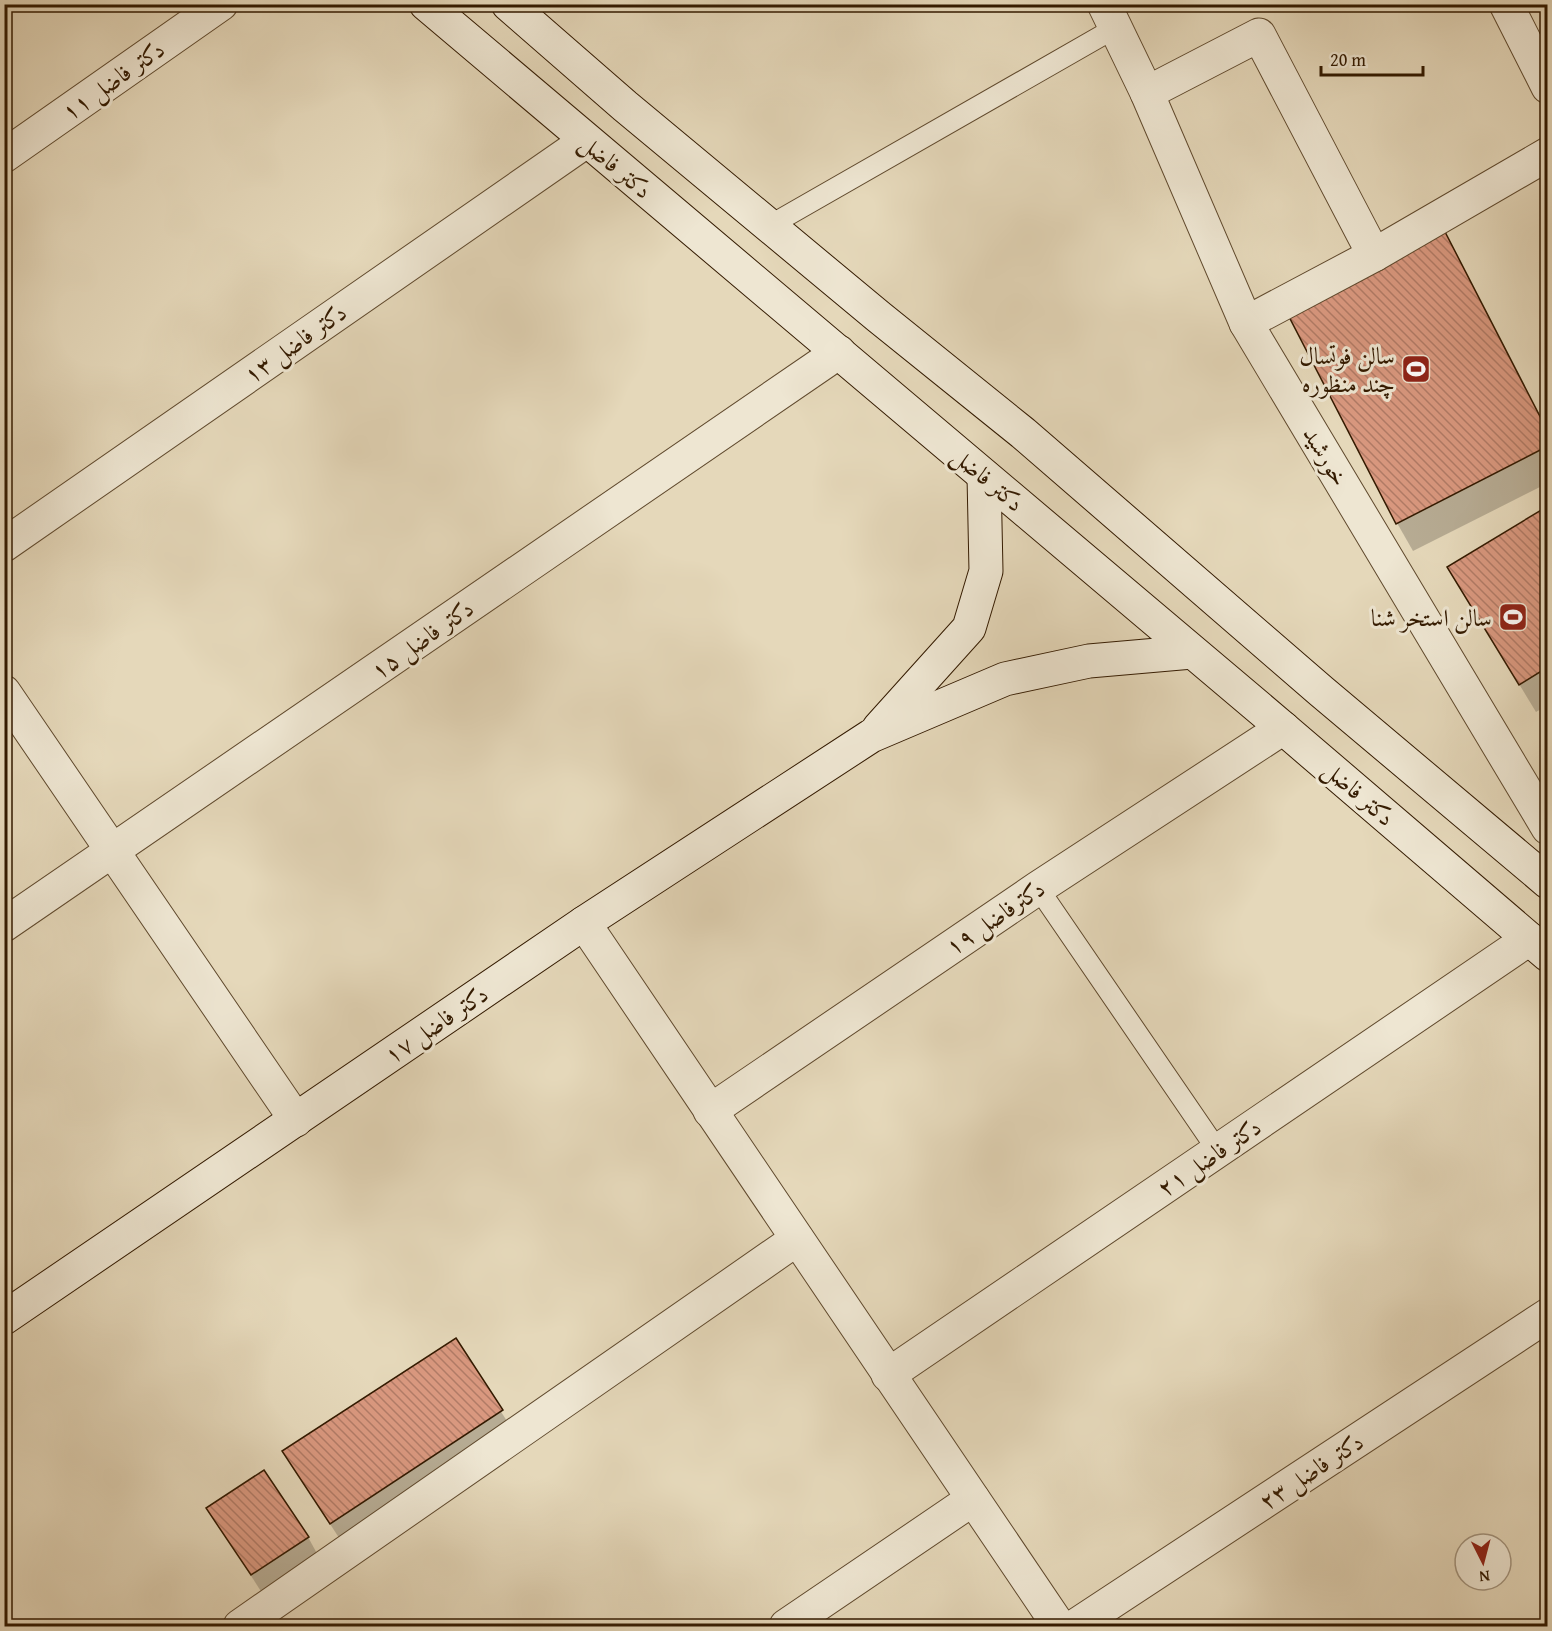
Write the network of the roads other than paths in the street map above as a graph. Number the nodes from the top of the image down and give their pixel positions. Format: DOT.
graph roads {
  1 [pos="221,4"];
  2 [pos="426,4"];
  3 [pos="508,4"];
  4 [pos="1506,4"];
  5 [pos="1110,16"];
  6 [pos="1548,87"];
  7 [pos="1148,93"];
  8 [pos="586,141"];
  9 [pos="1548,154"];
  10 [pos="4,156"];
  11 [pos="769,226"];
  12 [pos="1374,255"];
  13 [pos="1246,323"];
  14 [pos="839,352"];
  15 [pos="984,476"];
  16 [pos="4,545"];
  17 [pos="1192,652"];
  18 [pos="4,692"];
  19 [pos="1283,728"];
  20 [pos="871,736"];
  21 [pos="1548,828"];
  22 [pos="113,852"];
  23 [pos="1548,882"];
  24 [pos="1038,888"];
  25 [pos="584,924"];
  26 [pos="4,926"];
  27 [pos="1538,947"];
  28 [pos="710,1111"];
  29 [pos="296,1120"];
  30 [pos="1218,1151"];
  31 [pos="797,1239"];
  32 [pos="1548,1315"];
  33 [pos="4,1318"];
  34 [pos="888,1375"];
  35 [pos="973,1499"];
  36 [pos="240,1626"];
  37 [pos="786,1626"];
  38 [pos="1059,1626"];
  39 [pos="1075,1626"];
  1 -- 10 [label="street, دکتر فاضل ۱۱"];
  2 -- 8 [label="street, دکتر فاضل"];
  3 -- 11 [label="street"];
  4 -- 6 [label="street"];
  5 -- 7 [label="street, خورشید"];
  5 -- 11 [label="lane"];
  7 -- 12 [label="street"];
  7 -- 13 [label="street, خورشید"];
  8 -- 14 [label="street, دکتر فاضل"];
  8 -- 16 [label="street, دکتر فاضل ۱۳"];
  9 -- 12 [label="street"];
  11 -- 23 [label="street"];
  12 -- 13 [label="street"];
  13 -- 21 [label="street, خورشید"];
  14 -- 15 [label="street, دکتر فاضل"];
  14 -- 22 [label="street, دکتر فاضل ۱۵"];
  15 -- 17 [label="street, دکتر فاضل"];
  15 -- 20 [label="street"];
  17 -- 19 [label="street, دکتر فاضل"];
  17 -- 20 [label="street"];
  18 -- 22 [label="street"];
  19 -- 24 [label="street, دکترفاضل ۱۹"];
  19 -- 27 [label="street, دکتر فاضل"];
  20 -- 25 [label="street, دکتر فاضل ۱۷"];
  22 -- 26 [label="street, دکتر فاضل ۱۵"];
  22 -- 29 [label="street"];
  24 -- 28 [label="street, دکترفاضل ۱۹"];
  24 -- 30 [label="lane"];
  25 -- 28 [label="street"];
  25 -- 29 [label="street, دکتر فاضل ۱۷"];
  27 -- 30 [label="street, دکتر فاضل ۲۱"];
  28 -- 31 [label="street"];
  29 -- 33 [label="street, دکتر فاضل ۱۷"];
  30 -- 34 [label="street, دکتر فاضل ۲۱"];
  31 -- 34 [label="street"];
  31 -- 36 [label="street"];
  32 -- 39 [label="street, دکتر فاضل ۲۳"];
  34 -- 35 [label="street"];
  35 -- 37 [label="street"];
  35 -- 38 [label="street"];
}
